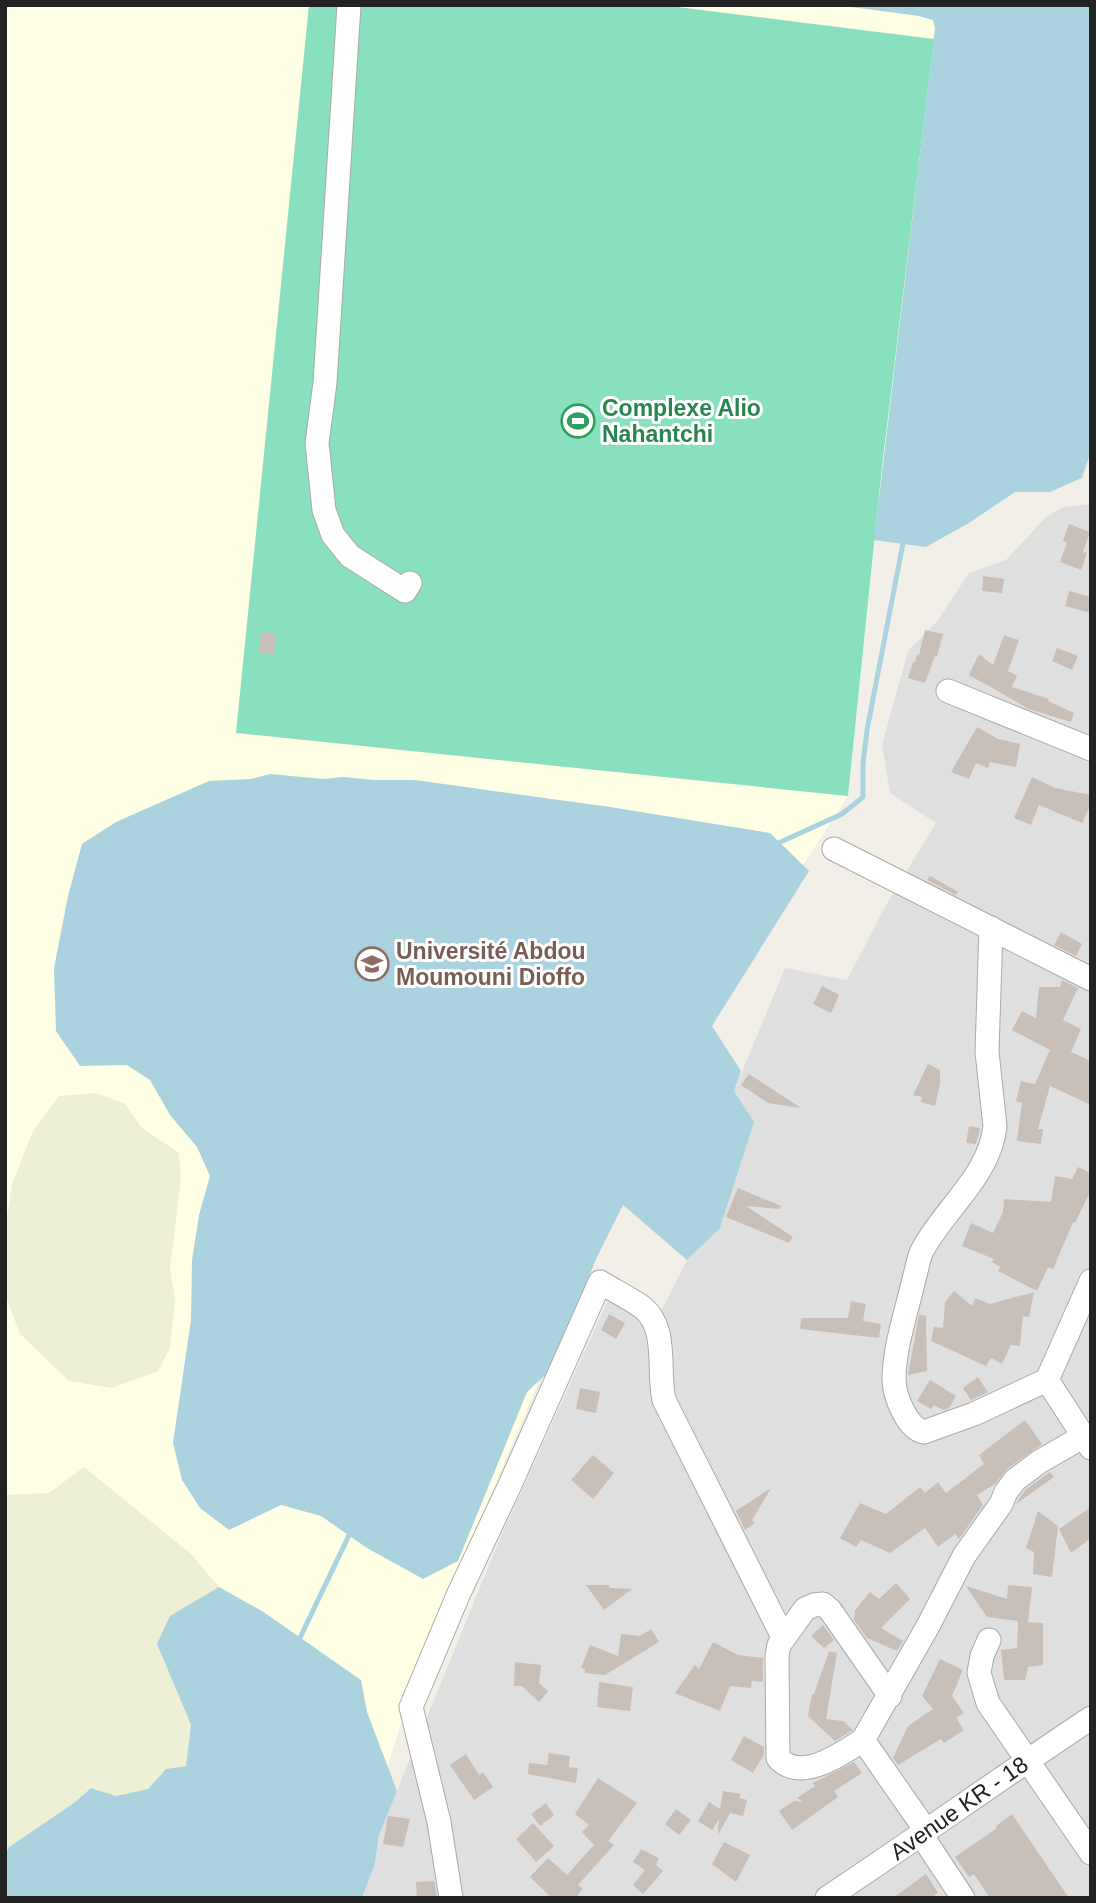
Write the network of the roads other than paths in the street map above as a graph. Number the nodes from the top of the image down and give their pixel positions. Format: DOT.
graph roads {
  1 [pos="349,5"];
  2 [pos="410,583"];
  3 [pos="948,691"];
  4 [pos="1091,749"];
  5 [pos="834,849"];
  6 [pos="991,928"];
  7 [pos="1091,979"];
  8 [pos="1091,1281"];
  9 [pos="1047,1380"];
  10 [pos="1087,1442"];
  11 [pos="783,1637"];
  12 [pos="989,1640"];
  13 [pos="890,1696"];
  14 [pos="1091,1718"];
  15 [pos="863,1740"];
  16 [pos="1027,1760"];
  17 [pos="925,1834"];
  18 [pos="1091,1853"];
  19 [pos="451,1898"];
  20 [pos="827,1898"];
  21 [pos="963,1898"];
  1 -- 2 [label="street"];
  3 -- 4 [label="street"];
  5 -- 6 [label="street"];
  6 -- 7 [label="street"];
  6 -- 9 [label="street"];
  8 -- 9 [label="street"];
  9 -- 10 [label="street"];
  10 -- 13 [label="street"];
  11 -- 13 [label="street"];
  11 -- 15 [label="street"];
  11 -- 19 [label="street"];
  12 -- 16 [label="street"];
  13 -- 15 [label="street"];
  14 -- 16 [label="street, Avenue KR - 18"];
  15 -- 17 [label="street"];
  16 -- 17 [label="street, Avenue KR - 18"];
  16 -- 18 [label="street"];
  17 -- 20 [label="street, Avenue KR - 18"];
  17 -- 21 [label="street"];
}
